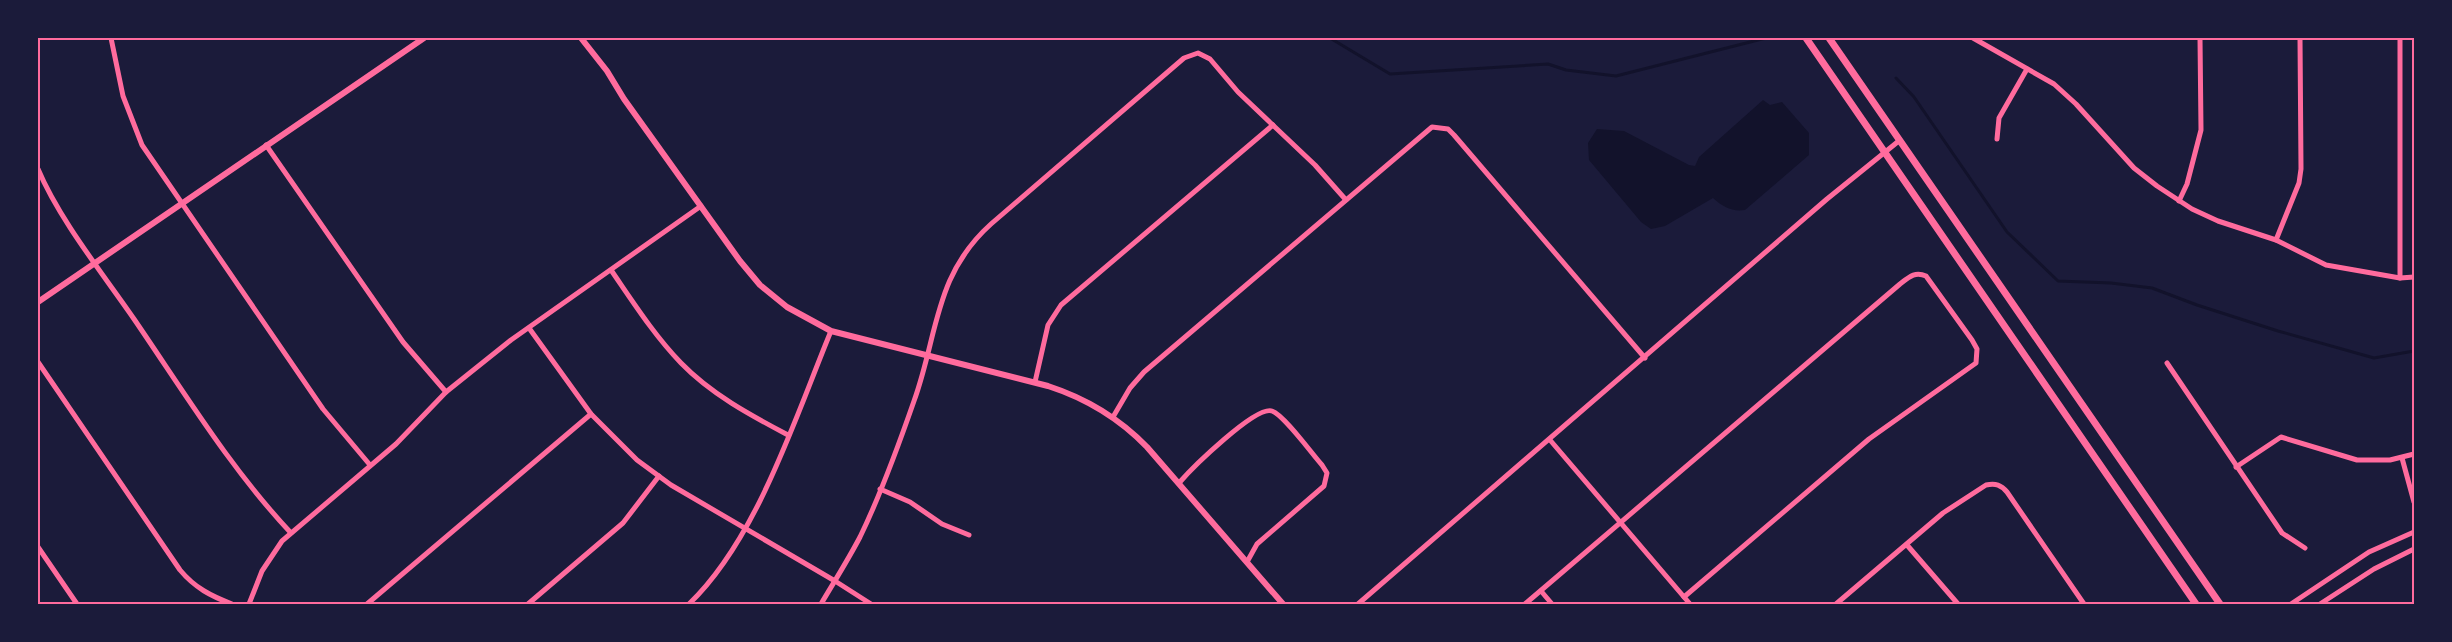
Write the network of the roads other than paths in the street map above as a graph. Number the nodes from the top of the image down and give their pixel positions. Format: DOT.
graph roads {
  1 [pos="111,38"];
  2 [pos="424,38"];
  3 [pos="581,38"];
  4 [pos="1806,38"];
  5 [pos="1829,38"];
  6 [pos="1973,38"];
  7 [pos="2200,38"];
  8 [pos="2300,38"];
  9 [pos="2400,38"];
  10 [pos="2027,69"];
  11 [pos="1273,125"];
  12 [pos="1996,139"];
  13 [pos="1900,140"];
  14 [pos="266,145"];
  15 [pos="1884,152"];
  16 [pos="38,169"];
  17 [pos="1346,200"];
  18 [pos="2179,201"];
  19 [pos="181,203"];
  20 [pos="701,206"];
  21 [pos="2276,240"];
  22 [pos="95,263"];
  23 [pos="611,270"];
  24 [pos="2415,277"];
  25 [pos="2400,278"];
  26 [pos="38,302"];
  27 [pos="529,328"];
  28 [pos="831,331"];
  29 [pos="927,356"];
  30 [pos="1645,358"];
  31 [pos="38,362"];
  32 [pos="2167,363"];
  33 [pos="1035,382"];
  34 [pos="446,392"];
  35 [pos="591,414"];
  36 [pos="1113,417"];
  37 [pos="788,435"];
  38 [pos="1550,440"];
  39 [pos="2415,454"];
  40 [pos="2402,458"];
  41 [pos="370,465"];
  42 [pos="2236,467"];
  43 [pos="658,476"];
  44 [pos="1179,483"];
  45 [pos="880,489"];
  46 [pos="2415,502"];
  47 [pos="1621,523"];
  48 [pos="744,528"];
  49 [pos="2415,532"];
  50 [pos="291,533"];
  51 [pos="969,535"];
  52 [pos="1907,545"];
  53 [pos="38,547"];
  54 [pos="2305,548"];
  55 [pos="2415,549"];
  56 [pos="1247,562"];
  57 [pos="835,581"];
  58 [pos="1541,591"];
  59 [pos="1684,597"];
  60 [pos="77,604"];
  61 [pos="232,604"];
  62 [pos="249,604"];
  63 [pos="367,604"];
  64 [pos="528,604"];
  65 [pos="688,604"];
  66 [pos="820,604"];
  67 [pos="871,604"];
  68 [pos="1283,604"];
  69 [pos="1358,604"];
  70 [pos="1525,604"];
  71 [pos="1552,604"];
  72 [pos="1690,604"];
  73 [pos="1836,604"];
  74 [pos="1958,604"];
  75 [pos="2084,604"];
  76 [pos="2196,604"];
  77 [pos="2220,604"];
  78 [pos="2291,604"];
  79 [pos="2320,604"];
  1 -- 19 [label="street"];
  2 -- 14 [label="street"];
  3 -- 20 [label="street"];
  4 -- 15 [label="main road"];
  5 -- 13 [label="main road"];
  6 -- 10 [label="street"];
  7 -- 18 [label="street"];
  8 -- 21 [label="street"];
  9 -- 25 [label="street"];
  10 -- 12 [label="street"];
  10 -- 18 [label="street"];
  11 -- 17 [label="street"];
  11 -- 29 [label="street"];
  11 -- 33 [label="street"];
  13 -- 15 [label="street"];
  13 -- 77 [label="main road"];
  14 -- 19 [label="street"];
  14 -- 34 [label="street"];
  15 -- 30 [label="street"];
  15 -- 76 [label="main road"];
  16 -- 22 [label="street"];
  17 -- 30 [label="street"];
  17 -- 36 [label="street"];
  18 -- 21 [label="street"];
  19 -- 22 [label="street"];
  19 -- 41 [label="street"];
  20 -- 23 [label="street"];
  20 -- 28 [label="street"];
  21 -- 25 [label="street"];
  22 -- 26 [label="street"];
  22 -- 50 [label="street"];
  23 -- 27 [label="street"];
  23 -- 37 [label="street"];
  24 -- 25 [label="street"];
  27 -- 34 [label="street"];
  27 -- 35 [label="street"];
  28 -- 29 [label="street"];
  28 -- 37 [label="street"];
  29 -- 33 [label="street"];
  29 -- 45 [label="street"];
  30 -- 38 [label="street"];
  31 -- 61 [label="street"];
  32 -- 42 [label="street"];
  33 -- 36 [label="street"];
  34 -- 41 [label="street"];
  35 -- 43 [label="street"];
  35 -- 63 [label="street"];
  36 -- 44 [label="street"];
  37 -- 48 [label="street"];
  38 -- 47 [label="street"];
  38 -- 69 [label="street"];
  39 -- 40 [label="street"];
  40 -- 42 [label="street"];
  40 -- 46 [label="street"];
  41 -- 50 [label="street"];
  42 -- 54 [label="street"];
  43 -- 48 [label="street"];
  43 -- 64 [label="street"];
  44 -- 56 [label="street"];
  44 -- 56 [label="street"];
  45 -- 51 [label="street"];
  45 -- 57 [label="street"];
  47 -- 58 [label="street"];
  47 -- 59 [label="street"];
  47 -- 59 [label="street"];
  48 -- 57 [label="street"];
  48 -- 65 [label="street"];
  49 -- 78 [label="street"];
  50 -- 62 [label="street"];
  52 -- 73 [label="street"];
  52 -- 74 [label="street"];
  52 -- 75 [label="street"];
  53 -- 60 [label="street"];
  55 -- 79 [label="street"];
  56 -- 68 [label="street"];
  57 -- 66 [label="street"];
  57 -- 67 [label="street"];
  58 -- 70 [label="street"];
  58 -- 71 [label="street"];
  59 -- 72 [label="street"];
}
